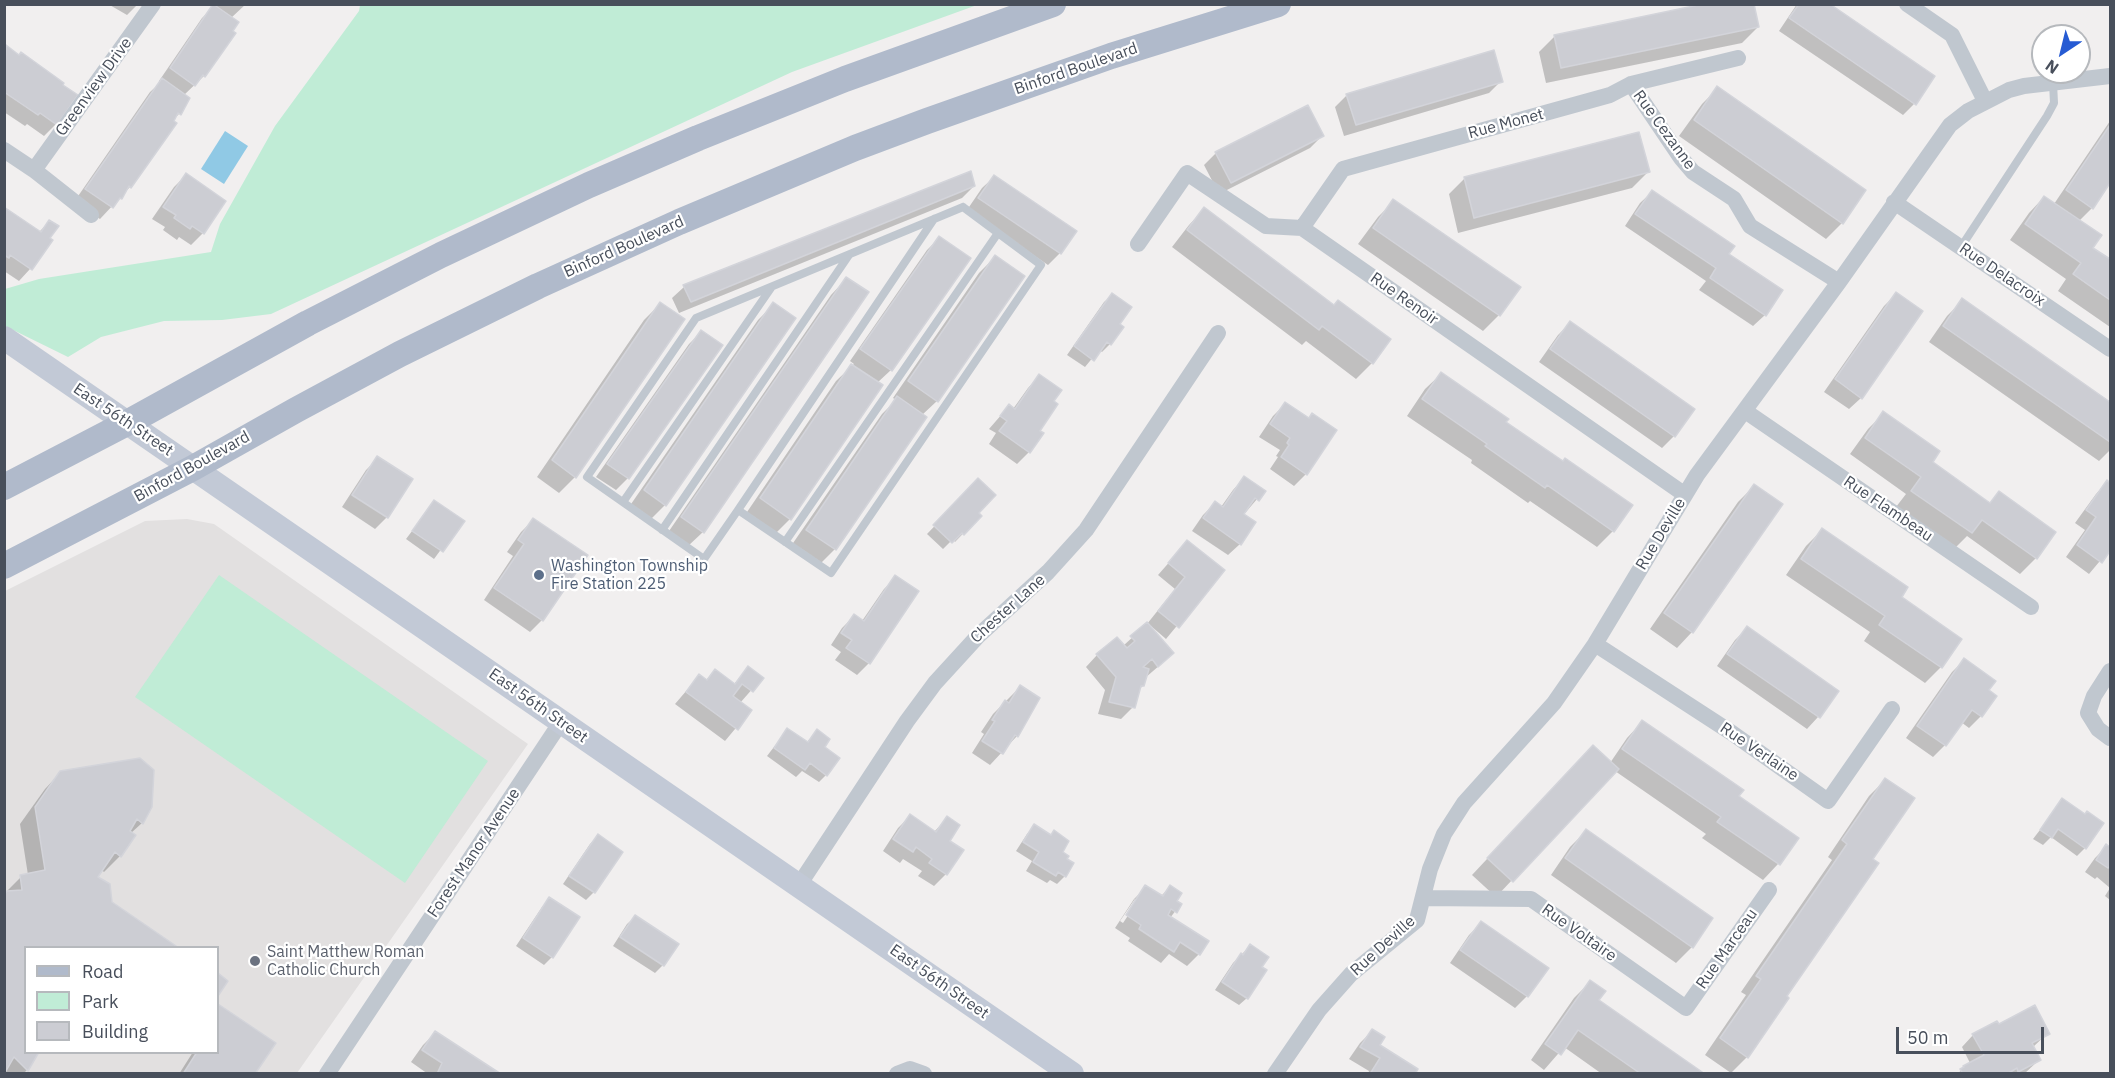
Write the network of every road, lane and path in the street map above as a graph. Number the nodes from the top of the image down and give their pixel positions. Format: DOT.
graph roads {
  1 [pos="153,4"];
  2 [pos="1053,4"];
  3 [pos="1278,4"];
  4 [pos="1907,4"];
  5 [pos="1738,58"];
  6 [pos="2110,76"];
  7 [pos="2091,78"];
  8 [pos="1631,84"];
  9 [pos="2047,84"];
  10 [pos="2053,84"];
  11 [pos="1985,101"];
  12 [pos="4,150"];
  13 [pos="34,170"];
  14 [pos="1894,202"];
  15 [pos="91,215"];
  16 [pos="934,218"];
  17 [pos="1302,228"];
  18 [pos="998,233"];
  19 [pos="1138,244"];
  20 [pos="1960,247"];
  21 [pos="850,254"];
  22 [pos="1839,282"];
  23 [pos="772,286"];
  24 [pos="1218,333"];
  25 [pos="4,338"];
  26 [pos="2110,349"];
  27 [pos="1745,411"];
  28 [pos="127,423"];
  29 [pos="192,468"];
  30 [pos="4,487"];
  31 [pos="1684,494"];
  32 [pos="623,502"];
  33 [pos="738,510"];
  34 [pos="662,530"];
  35 [pos="785,542"];
  36 [pos="4,566"];
  37 [pos="2031,607"];
  38 [pos="1595,644"];
  39 [pos="2110,671"];
  40 [pos="1892,709"];
  41 [pos="561,722"];
  42 [pos="2110,738"];
  43 [pos="799,885"];
  44 [pos="1769,890"];
  45 [pos="1424,898"];
  46 [pos="1686,1008"];
  47 [pos="327,1074"];
  48 [pos="897,1074"];
  49 [pos="924,1074"];
  50 [pos="1072,1074"];
  51 [pos="1275,1074"];
  1 -- 13 [label="street, Greenview Drive"];
  2 -- 28 [label="main road"];
  3 -- 29 [label="main road, Binford Boulevard"];
  4 -- 11 [label="street"];
  5 -- 8 [label="street, Rue Monet"];
  6 -- 7 [label="street, Rue Deville"];
  8 -- 17 [label="street, Rue Monet"];
  8 -- 22 [label="street, Rue Cezanne"];
  9 -- 11 [label="street, Rue Deville"];
  10 -- 20 [label="lane"];
  11 -- 14 [label="street, Rue Deville"];
  12 -- 13 [label="street"];
  13 -- 15 [label="street"];
  14 -- 20 [label="street, Rue Delacroix"];
  14 -- 22 [label="street, Rue Deville"];
  16 -- 18 [label="lane"];
  16 -- 21 [label="lane"];
  16 -- 33 [label="lane"];
  17 -- 19 [label="street"];
  17 -- 31 [label="street, Rue Renoir"];
  18 -- 35 [label="lane"];
  18 -- 35 [label="lane"];
  20 -- 26 [label="street, Rue Delacroix"];
  21 -- 23 [label="lane"];
  21 -- 34 [label="lane"];
  22 -- 27 [label="street, Rue Deville"];
  23 -- 32 [label="lane"];
  23 -- 32 [label="lane"];
  24 -- 43 [label="street, Chester Lane"];
  25 -- 28 [label="street, East 56th Street"];
  27 -- 31 [label="street, Rue Deville"];
  27 -- 37 [label="street, Rue Flambeau"];
  28 -- 29 [label="street, East 56th Street"];
  28 -- 30 [label="main road"];
  29 -- 36 [label="main road, Binford Boulevard"];
  29 -- 41 [label="street, East 56th Street"];
  31 -- 38 [label="street, Rue Deville"];
  32 -- 34 [label="lane"];
  33 -- 34 [label="lane"];
  33 -- 35 [label="lane"];
  38 -- 40 [label="street, Rue Verlaine"];
  38 -- 45 [label="street, Rue Deville"];
  39 -- 42 [label="street"];
  41 -- 43 [label="street, East 56th Street"];
  41 -- 47 [label="street, Forest Manor Avenue"];
  43 -- 50 [label="street, East 56th Street"];
  44 -- 46 [label="street, Rue Marceau"];
  45 -- 46 [label="street, Rue Voltaire"];
  45 -- 51 [label="street, Rue Deville"];
  48 -- 49 [label="street"];
}
